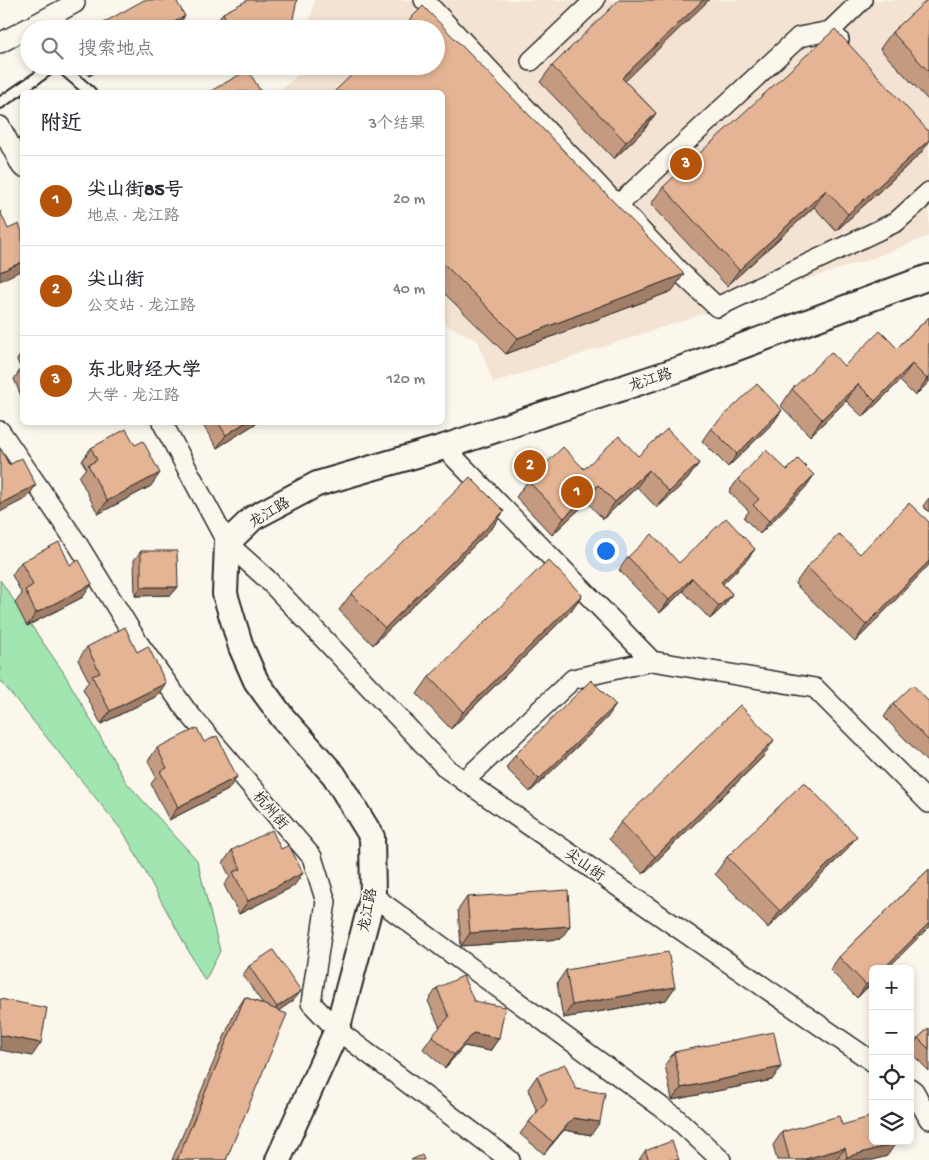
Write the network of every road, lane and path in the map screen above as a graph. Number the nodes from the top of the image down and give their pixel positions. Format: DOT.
graph roads {
  1 [pos="424,0"];
  2 [pos="595,0"];
  3 [pos="862,0"];
  4 [pos="77,1"];
  5 [pos="42,20"];
  6 [pos="443,20"];
  7 [pos="445,22"];
  8 [pos="830,31"];
  9 [pos="20,32"];
  10 [pos="0,43"];
  11 [pos="850,52"];
  12 [pos="530,61"];
  13 [pos="41,75"];
  14 [pos="70,75"];
  15 [pos="88,90"];
  16 [pos="0,103"];
  17 [pos="0,126"];
  18 [pos="20,163"];
  19 [pos="929,192"];
  20 [pos="618,205"];
  21 [pos="929,277"];
  22 [pos="164,425"];
  23 [pos="0,431"];
  24 [pos="444,447"];
  25 [pos="227,543"];
  26 [pos="652,661"];
  27 [pos="464,781"];
  28 [pos="929,802"];
  29 [pos="373,896"];
  30 [pos="337,1030"];
  31 [pos="869,1059"];
  32 [pos="914,1091"];
  33 [pos="929,1119"];
  34 [pos="278,1160"];
  35 [pos="510,1160"];
  36 [pos="721,1160"];
  1 -- 6 [label="street"];
  2 -- 12 [label="street"];
  3 -- 8 [label="street"];
  4 -- 5 [label="street"];
  7 -- 20 [label="street"];
  8 -- 11 [label="street"];
  8 -- 20 [label="street"];
  9 -- 10 [label="street"];
  13 -- 16 [label="lane"];
  14 -- 15 [label="lane"];
  17 -- 18 [label="street"];
  19 -- 20 [label="street"];
  21 -- 24 [label="street, 龙江路"];
  22 -- 25 [label="street, 尖山街"];
  23 -- 30 [label="street, 杭州街"];
  24 -- 25 [label="street, 龙江路"];
  24 -- 26 [label="street"];
  25 -- 27 [label="street, 尖山街"];
  25 -- 29 [label="street, 龙江路"];
  26 -- 27 [label="street"];
  26 -- 28 [label="street"];
  27 -- 31 [label="street, 尖山街"];
  29 -- 30 [label="street, 龙江路"];
  29 -- 36 [label="street"];
  30 -- 34 [label="street, 龙江路"];
  30 -- 35 [label="street, 杭州街"];
  32 -- 33 [label="street"];
}
